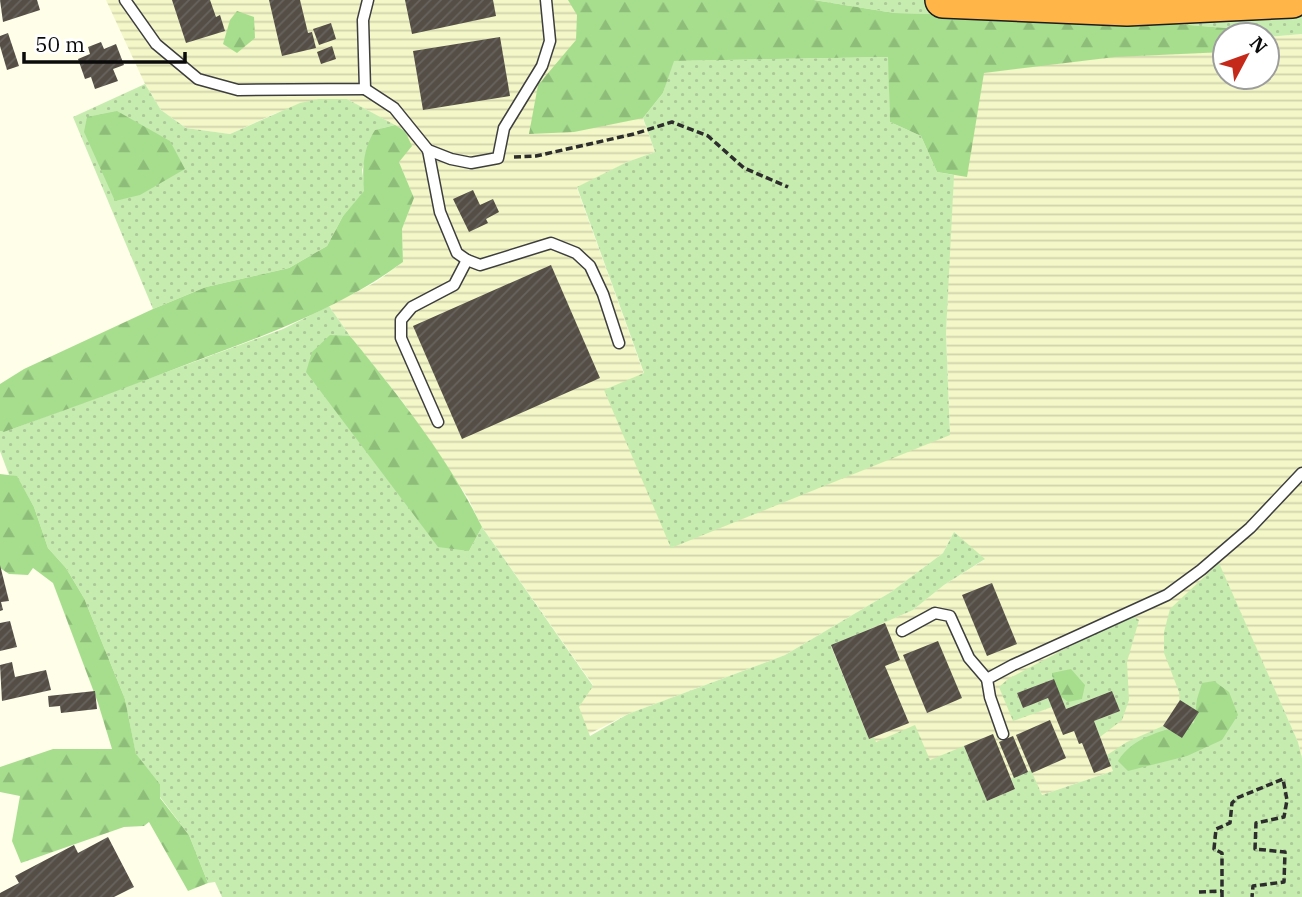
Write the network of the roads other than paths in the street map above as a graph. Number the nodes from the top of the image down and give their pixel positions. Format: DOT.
graph roads {
  1 [pos="125,0"];
  2 [pos="368,0"];
  3 [pos="546,0"];
  4 [pos="943,0"];
  5 [pos="1292,0"];
  6 [pos="365,89"];
  7 [pos="428,150"];
  8 [pos="467,260"];
  9 [pos="619,343"];
  10 [pos="438,422"];
  11 [pos="1302,473"];
  12 [pos="902,631"];
  13 [pos="987,679"];
  14 [pos="1003,734"];
  1 -- 6 [label="lane"];
  2 -- 6 [label="lane"];
  3 -- 7 [label="lane"];
  4 -- 5 [label="highway"];
  6 -- 7 [label="lane"];
  7 -- 8 [label="lane"];
  8 -- 9 [label="lane"];
  8 -- 10 [label="lane"];
  11 -- 13 [label="lane"];
  12 -- 13 [label="lane"];
  13 -- 14 [label="lane"];
}
